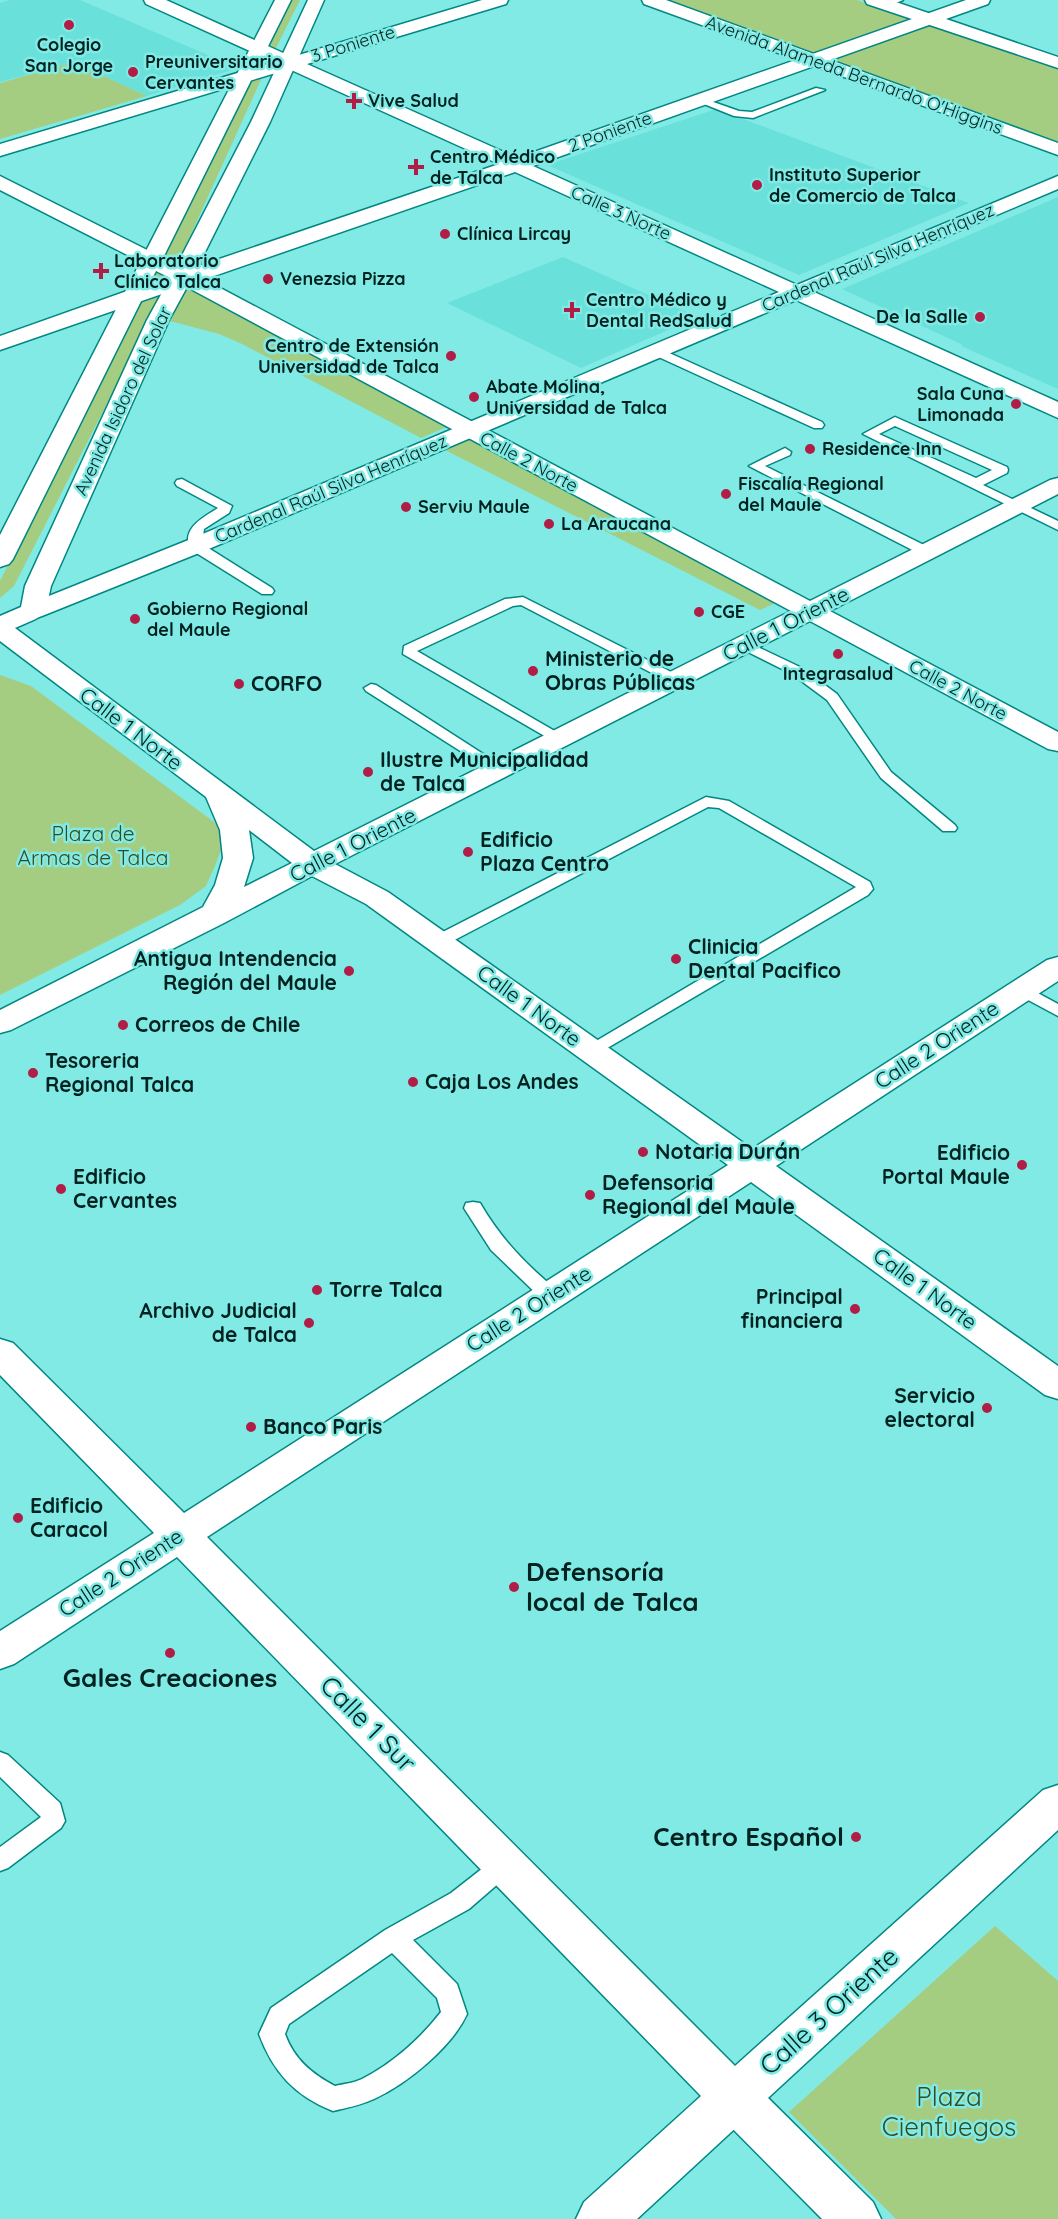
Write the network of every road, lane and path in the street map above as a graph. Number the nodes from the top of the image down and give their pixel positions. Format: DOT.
graph roads {
  1 [pos="152,0"];
  2 [pos="284,0"];
  3 [pos="316,0"];
  4 [pos="500,0"];
  5 [pos="650,0"];
  6 [pos="982,0"];
  7 [pos="886,1"];
  8 [pos="928,19"];
  9 [pos="259,48"];
  10 [pos="813,59"];
  11 [pos="289,63"];
  12 [pos="1058,63"];
  13 [pos="246,77"];
  14 [pos="820,90"];
  15 [pos="699,100"];
  16 [pos="1058,149"];
  17 [pos="0,150"];
  18 [pos="516,165"];
  19 [pos="0,182"];
  20 [pos="1058,182"];
  21 [pos="150,259"];
  22 [pos="182,278"];
  23 [pos="796,292"];
  24 [pos="133,295"];
  25 [pos="0,343"];
  26 [pos="656,351"];
  27 [pos="1058,411"];
  28 [pos="818,425"];
  29 [pos="470,431"];
  30 [pos="784,452"];
  31 [pos="182,483"];
  32 [pos="976,483"];
  33 [pos="1058,485"];
  34 [pos="1016,507"];
  35 [pos="1058,526"];
  36 [pos="195,546"];
  37 [pos="927,552"];
  38 [pos="0,559"];
  39 [pos="267,591"];
  40 [pos="33,611"];
  41 [pos="810,612"];
  42 [pos="0,627"];
  43 [pos="745,645"];
  44 [pos="0,657"];
  45 [pos="45,664"];
  46 [pos="676,680"];
  47 [pos="371,688"];
  48 [pos="560,740"];
  49 [pos="1058,743"];
  50 [pos="500,770"];
  51 [pos="218,794"];
  52 [pos="949,828"];
  53 [pos="314,865"];
  54 [pos="213,917"];
  55 [pos="439,941"];
  56 [pos="1058,967"];
  57 [pos="1023,990"];
  58 [pos="1058,1011"];
  59 [pos="0,1023"];
  60 [pos="591,1051"];
  61 [pos="753,1165"];
  62 [pos="473,1208"];
  63 [pos="551,1296"];
  64 [pos="0,1352"];
  65 [pos="1058,1385"];
  66 [pos="180,1534"];
  67 [pos="0,1652"];
  68 [pos="4,1774"];
  69 [pos="1058,1803"];
  70 [pos="0,1862"];
  71 [pos="505,1864"];
  72 [pos="394,1938"];
  73 [pos="734,2097"];
  74 [pos="601,2219"];
  75 [pos="856,2219"];
  1 -- 9 [label="main road, Calle 3 Norte"];
  2 -- 9 [label="main road, Avenida Isidoro del Solar"];
  3 -- 11 [label="main road, Avenida Isidoro del Solar"];
  4 -- 11 [label="main road, 3 Poniente"];
  5 -- 10 [label="main road, Avenida Alameda Bernardo O'Higgins"];
  6 -- 8 [label="main road, 2 Poniente"];
  7 -- 8 [label="main road"];
  8 -- 10 [label="main road, 2 Poniente"];
  8 -- 12 [label="main road"];
  9 -- 11 [label="main road, Calle 3 Norte"];
  9 -- 13 [label="main road, Avenida Isidoro del Solar"];
  10 -- 15 [label="main road, 2 Poniente"];
  10 -- 16 [label="main road, Avenida Alameda Bernardo O'Higgins"];
  11 -- 13 [label="main road, 3 Poniente"];
  11 -- 18 [label="main road, Calle 3 Norte"];
  11 -- 22 [label="main road, Avenida Isidoro del Solar"];
  13 -- 17 [label="main road, 3 Poniente"];
  13 -- 21 [label="main road, Avenida Isidoro del Solar"];
  14 -- 15 [label="lane"];
  15 -- 18 [label="main road, 2 Poniente"];
  18 -- 22 [label="main road, 2 Poniente"];
  18 -- 23 [label="main road, Calle 3 Norte"];
  19 -- 21 [label="main road, Calle 2 Norte"];
  20 -- 23 [label="main road, Cardenal Raúl Silva Henríquez"];
  21 -- 22 [label="main road, Calle 2 Norte"];
  21 -- 24 [label="main road, Avenida Isidoro del Solar"];
  22 -- 24 [label="main road, 2 Poniente"];
  22 -- 29 [label="main road, Calle 2 Norte"];
  22 -- 40 [label="main road, Avenida Isidoro del Solar"];
  23 -- 26 [label="main road, Cardenal Raúl Silva Henríquez"];
  23 -- 27 [label="main road, Calle 3 Norte"];
  24 -- 25 [label="main road, 2 Poniente"];
  24 -- 38 [label="main road, Avenida Isidoro del Solar"];
  26 -- 28 [label="lane"];
  26 -- 29 [label="main road, Cardenal Raúl Silva Henríquez"];
  29 -- 36 [label="main road, Cardenal Raúl Silva Henríquez"];
  29 -- 41 [label="main road, Calle 2 Norte"];
  30 -- 37 [label="lane"];
  31 -- 36 [label="lane"];
  32 -- 32 [label="lane"];
  32 -- 34 [label="lane"];
  33 -- 34 [label="main road, Calle 1 Oriente"];
  34 -- 35 [label="lane"];
  34 -- 37 [label="main road, Calle 1 Oriente"];
  36 -- 39 [label="lane"];
  36 -- 40 [label="main road, Cardenal Raúl Silva Henríquez"];
  37 -- 41 [label="main road, Calle 1 Oriente"];
  40 -- 42 [label="main road, Cardenal Raúl Silva Henríquez"];
  41 -- 43 [label="main road, Calle 1 Oriente"];
  41 -- 49 [label="main road, Calle 2 Norte"];
  42 -- 45 [label="main road, Calle 1 Norte"];
  43 -- 46 [label="main road, Calle 1 Oriente"];
  43 -- 52 [label="lane"];
  44 -- 45 [label="main road"];
  45 -- 51 [label="main road, Calle 1 Norte"];
  46 -- 48 [label="main road, Calle 1 Oriente"];
  46 -- 48 [label="lane"];
  47 -- 50 [label="lane"];
  48 -- 50 [label="main road, Calle 1 Oriente"];
  50 -- 53 [label="main road, Calle 1 Oriente"];
  51 -- 53 [label="main road, Calle 1 Norte"];
  51 -- 54 [label="main road"];
  53 -- 54 [label="main road, Calle 1 Oriente"];
  53 -- 55 [label="main road, Calle 1 Norte"];
  54 -- 59 [label="main road, Calle 1 Oriente"];
  55 -- 60 [label="main road, Calle 1 Norte"];
  55 -- 60 [label="lane"];
  56 -- 57 [label="main road, Calle 2 Oriente"];
  57 -- 58 [label="lane"];
  57 -- 61 [label="main road, Calle 2 Oriente"];
  60 -- 61 [label="main road, Calle 1 Norte"];
  61 -- 63 [label="main road, Calle 2 Oriente"];
  61 -- 65 [label="main road, Calle 1 Norte"];
  62 -- 63 [label="lane"];
  63 -- 66 [label="main road, Calle 2 Oriente"];
  64 -- 66 [label="main road, Calle 1 Sur"];
  66 -- 67 [label="main road, Calle 2 Oriente"];
  66 -- 71 [label="main road, Calle 1 Sur"];
  68 -- 70 [label="lane"];
  69 -- 73 [label="main road, Calle 3 Oriente"];
  71 -- 72 [label="lane"];
  71 -- 73 [label="main road, Calle 1 Sur"];
  72 -- 72 [label="lane"];
  73 -- 74 [label="main road, Calle 3 Oriente"];
  73 -- 75 [label="main road, Calle 1 Sur"];
}
